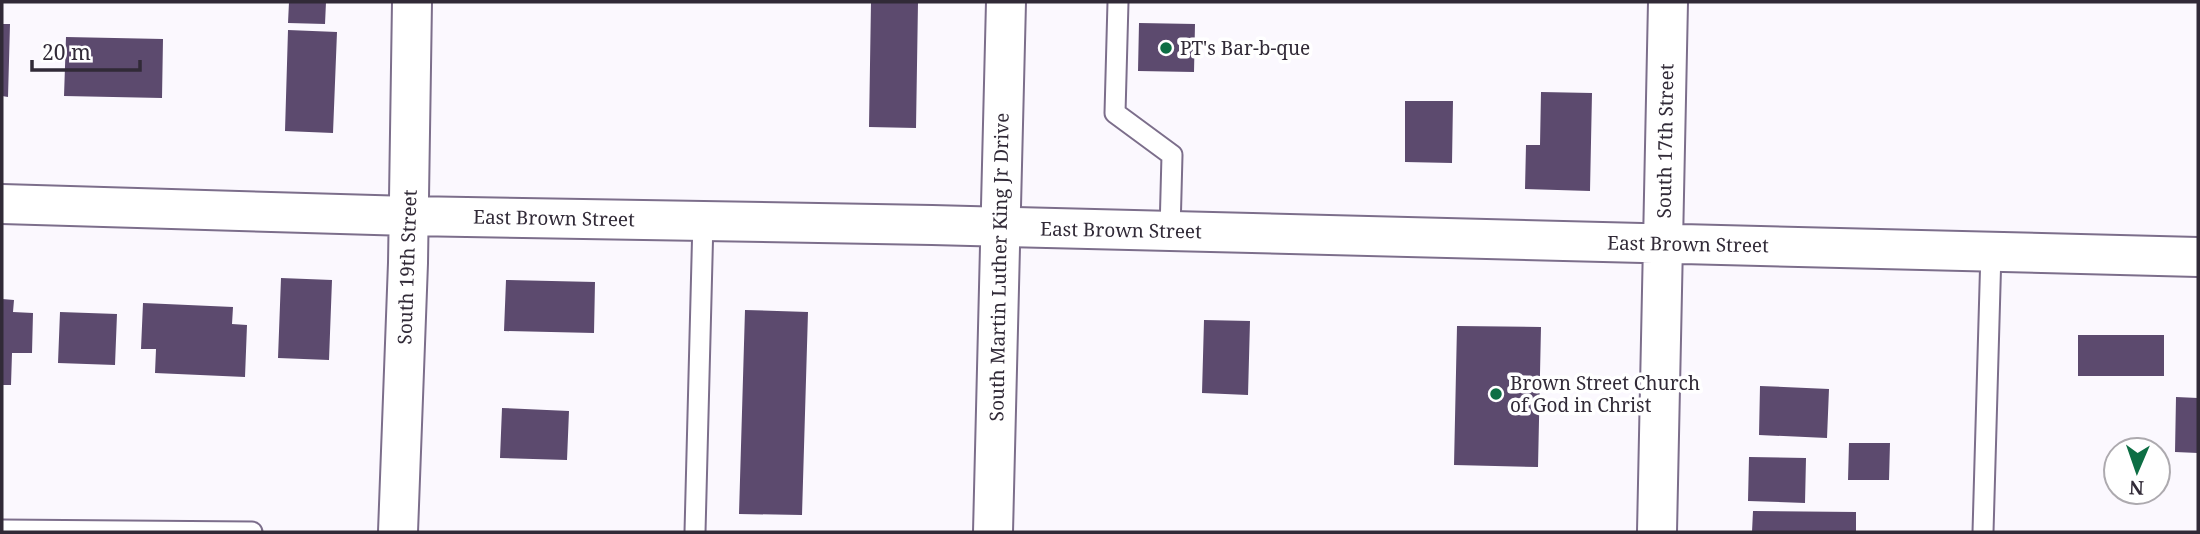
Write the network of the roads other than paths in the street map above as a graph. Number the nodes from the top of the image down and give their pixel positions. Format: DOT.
graph roads {
  1 [pos="412,2"];
  2 [pos="1006,2"];
  3 [pos="1118,2"];
  4 [pos="1668,2"];
  5 [pos="2,204"];
  6 [pos="409,216"];
  7 [pos="703,220"];
  8 [pos="999,226"];
  9 [pos="1170,231"];
  10 [pos="1663,244"];
  11 [pos="1991,251"];
  12 [pos="2198,257"];
  13 [pos="2,530"];
  14 [pos="252,532"];
  15 [pos="397,532"];
  16 [pos="695,532"];
  17 [pos="993,532"];
  18 [pos="1657,532"];
  19 [pos="1983,532"];
  1 -- 6 [label="street, South 19th Street"];
  2 -- 8 [label="street, South Martin Luther King Jr Drive"];
  3 -- 9 [label="lane"];
  4 -- 10 [label="street, South 17th Street"];
  5 -- 6 [label="street, East Brown Street"];
  6 -- 7 [label="street, East Brown Street"];
  6 -- 15 [label="street, South 19th Street"];
  7 -- 8 [label="street, East Brown Street"];
  7 -- 16 [label="lane"];
  8 -- 9 [label="street, East Brown Street"];
  8 -- 17 [label="street, South Martin Luther King Jr Drive"];
  9 -- 10 [label="street, East Brown Street"];
  10 -- 11 [label="street, East Brown Street"];
  10 -- 18 [label="street, South 17th Street"];
  11 -- 12 [label="street, East Brown Street"];
  11 -- 19 [label="lane"];
  13 -- 14 [label="lane"];
}
